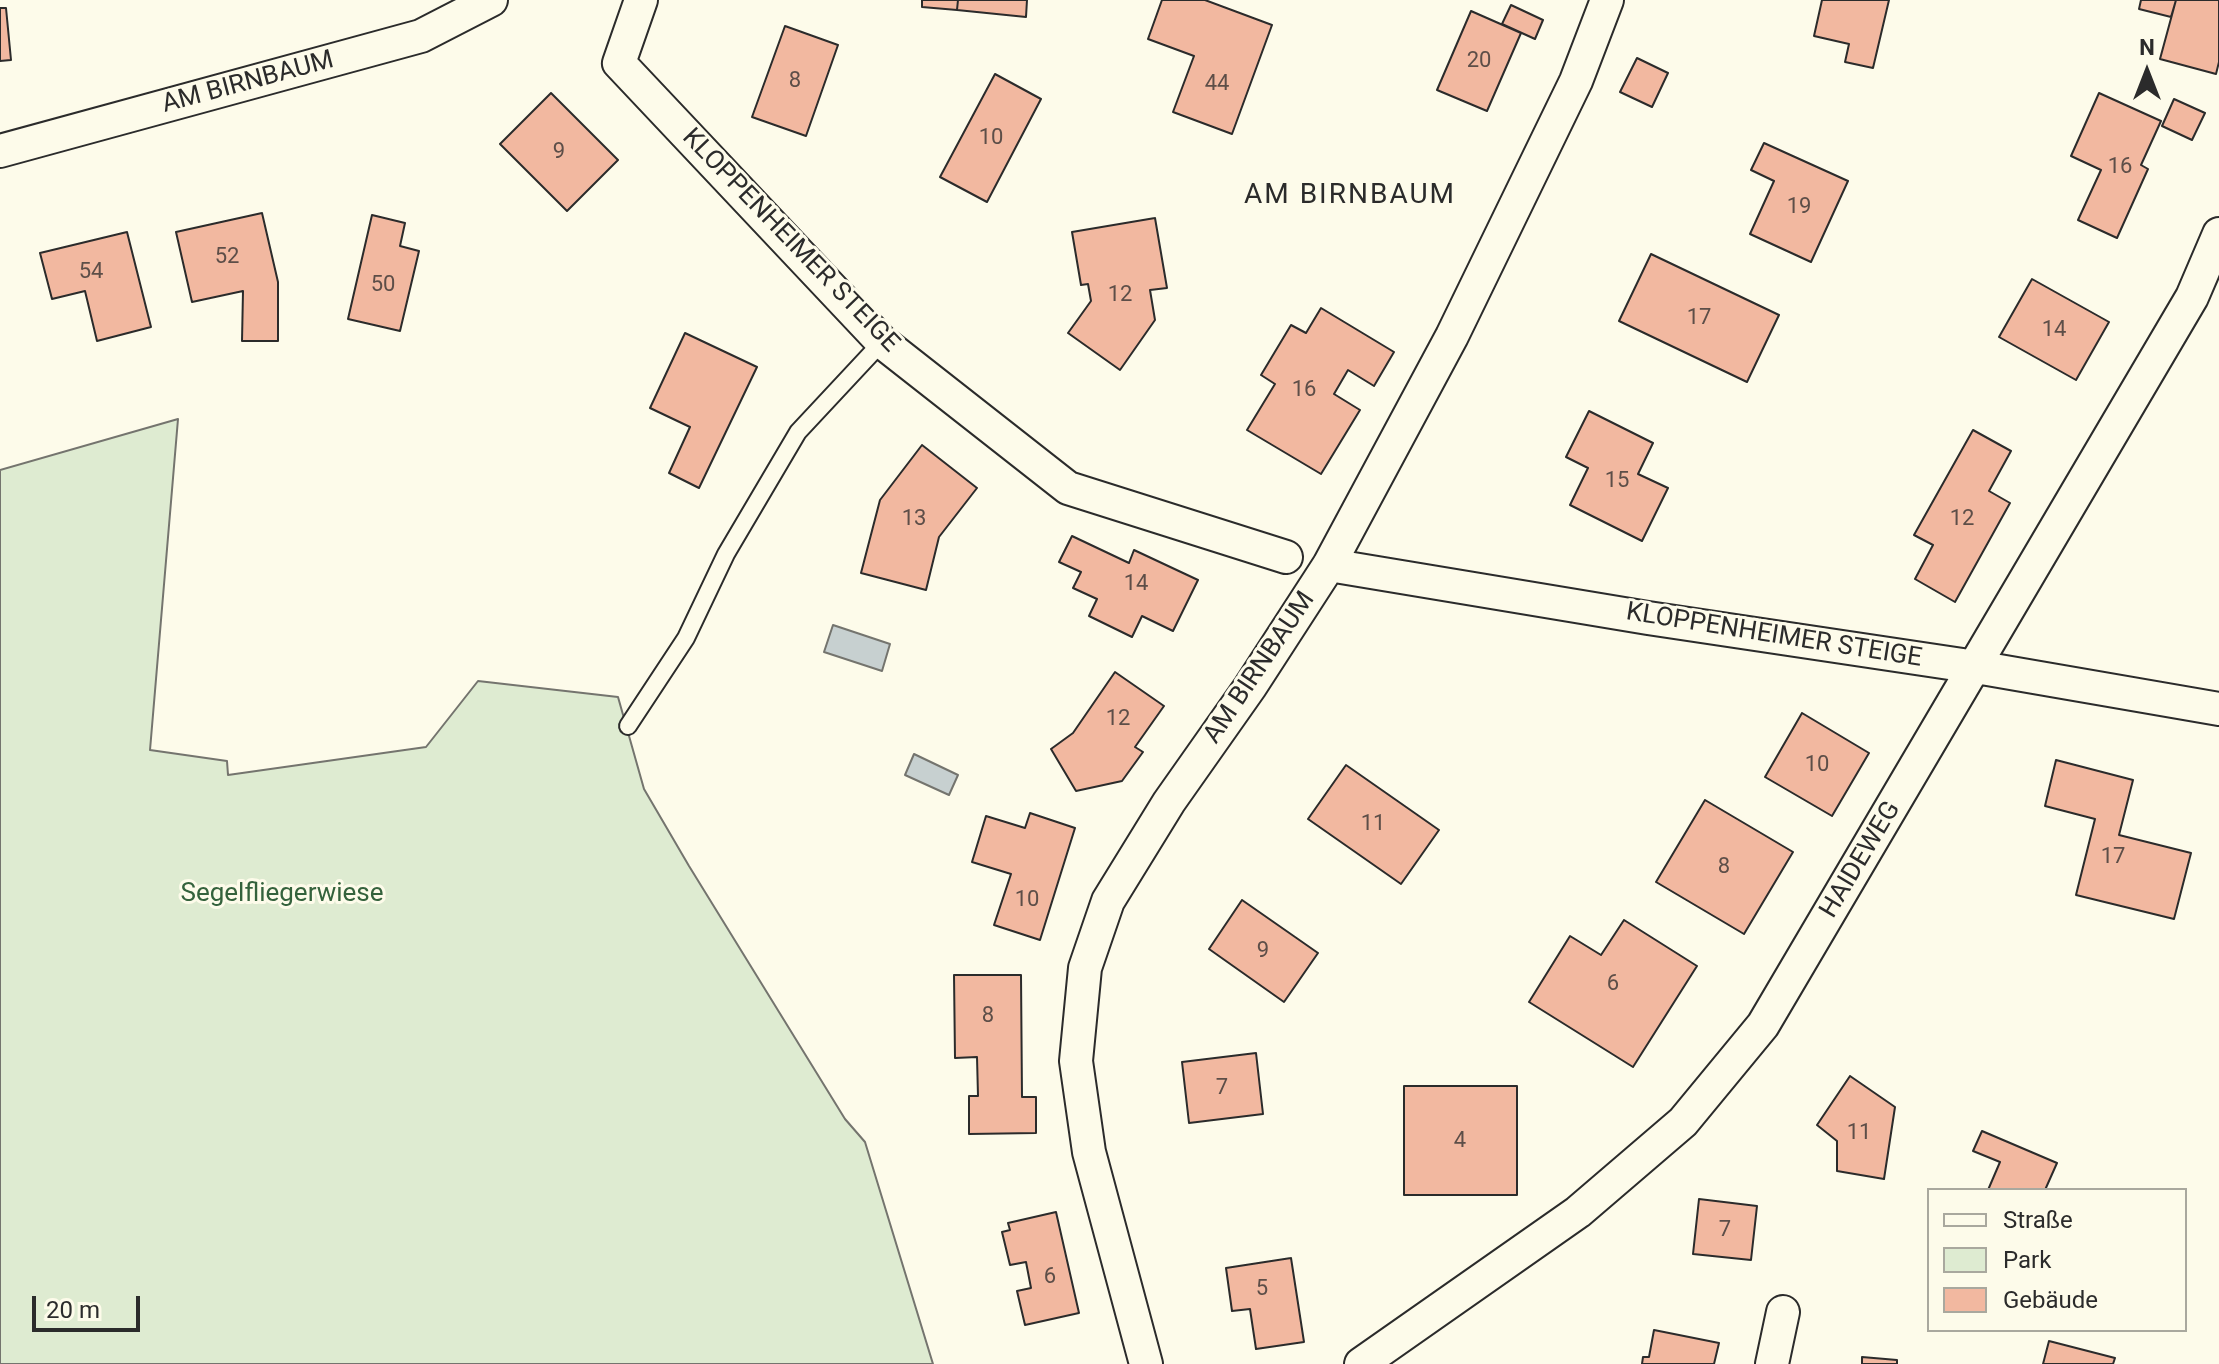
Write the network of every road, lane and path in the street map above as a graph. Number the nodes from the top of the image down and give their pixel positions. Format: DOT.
graph roads {
  1 [pos="491,0"];
  2 [pos="641,0"];
  3 [pos="1607,0"];
  4 [pos="0,151"];
  5 [pos="2219,234"];
  6 [pos="882,342"];
  7 [pos="1286,557"];
  8 [pos="1329,565"];
  9 [pos="1976,667"];
  10 [pos="2219,709"];
  11 [pos="628,726"];
  12 [pos="1783,1312"];
  13 [pos="1146,1364"];
  14 [pos="1361,1364"];
  15 [pos="1772,1364"];
  1 -- 4 [label="street, AM BIRNBAUM"];
  2 -- 6 [label="street, KLOPPENHEIMER STEIGE"];
  3 -- 8 [label="street, AM BIRNBAUM"];
  5 -- 9 [label="street, HAIDEWEG"];
  6 -- 7 [label="street, KLOPPENHEIMER STEIGE"];
  6 -- 11 [label="lane"];
  8 -- 9 [label="street, KLOPPENHEIMER STEIGE"];
  8 -- 13 [label="street, AM BIRNBAUM"];
  9 -- 10 [label="street, KLOPPENHEIMER STEIGE"];
  9 -- 14 [label="street, HAIDEWEG"];
  12 -- 15 [label="street"];
}
